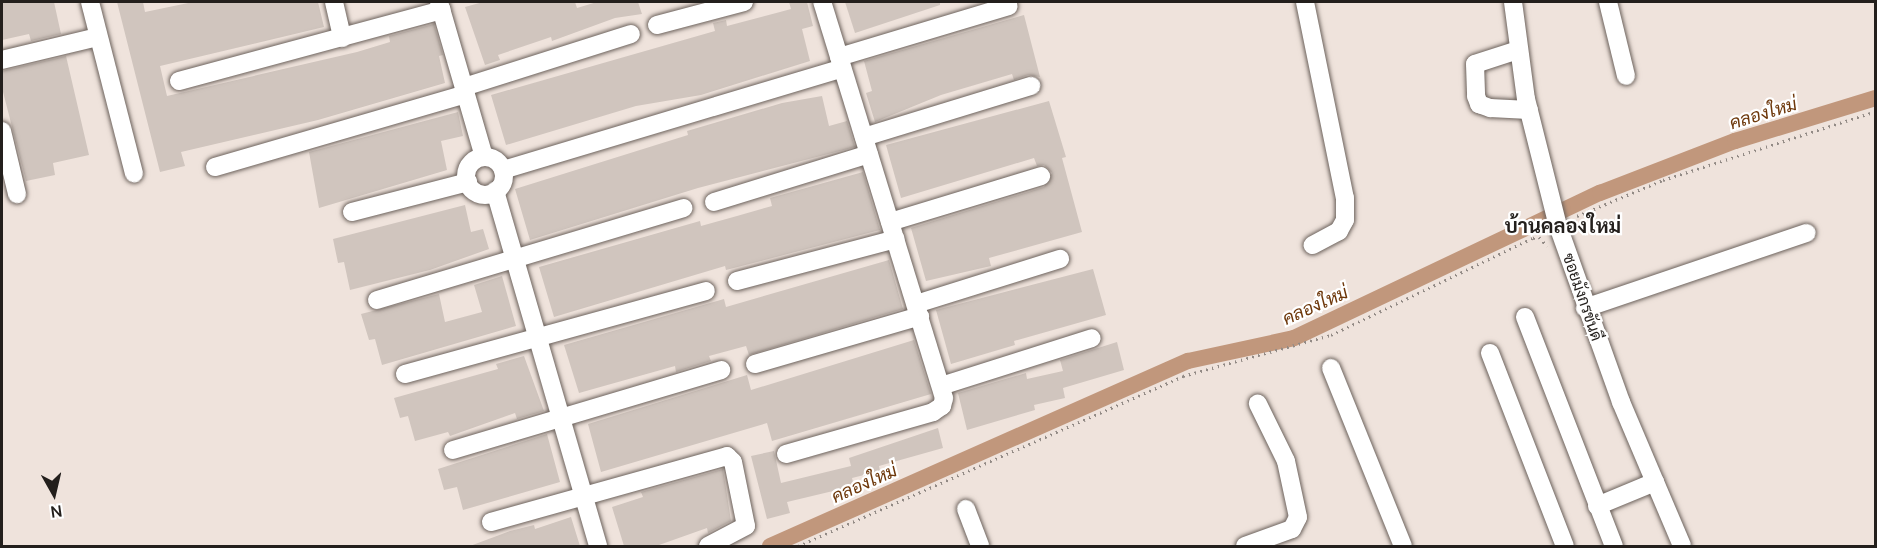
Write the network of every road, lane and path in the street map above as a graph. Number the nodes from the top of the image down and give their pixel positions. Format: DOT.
graph roads {
  1 [pos="90,2"];
  2 [pos="334,2"];
  3 [pos="744,2"];
  4 [pos="822,2"];
  5 [pos="1305,2"];
  6 [pos="1513,2"];
  7 [pos="1608,2"];
  8 [pos="440,6"];
  9 [pos="1008,6"];
  10 [pos="657,25"];
  11 [pos="631,33"];
  12 [pos="98,37"];
  13 [pos="342,38"];
  14 [pos="1518,50"];
  15 [pos="2,60"];
  16 [pos="841,62"];
  17 [pos="1626,76"];
  18 [pos="179,81"];
  19 [pos="1031,86"];
  20 [pos="465,90"];
  21 [pos="1529,110"];
  22 [pos="1875,111"];
  23 [pos="2,130"];
  24 [pos="864,137"];
  25 [pos="869,154"];
  26 [pos="484,157"];
  27 [pos="215,166"];
  28 [pos="503,170"];
  29 [pos="134,173"];
  30 [pos="1041,176"];
  31 [pos="468,182"];
  32 [pos="495,191"];
  33 [pos="17,194"];
  34 [pos="714,202"];
  35 [pos="684,208"];
  36 [pos="352,212"];
  37 [pos="893,230"];
  38 [pos="1807,233"];
  39 [pos="1313,245"];
  40 [pos="1566,248"];
  41 [pos="1060,259"];
  42 [pos="516,260"];
  43 [pos="737,281"];
  44 [pos="706,291"];
  45 [pos="377,300"];
  46 [pos="1585,309"];
  47 [pos="918,310"];
  48 [pos="1525,317"];
  49 [pos="537,336"];
  50 [pos="1092,338"];
  51 [pos="1490,353"];
  52 [pos="755,364"];
  53 [pos="1331,368"];
  54 [pos="721,370"];
  55 [pos="405,374"];
  56 [pos="941,387"];
  57 [pos="1258,404"];
  58 [pos="560,418"];
  59 [pos="453,450"];
  60 [pos="786,454"];
  61 [pos="1655,482"];
  62 [pos="583,494"];
  63 [pos="1597,506"];
  64 [pos="966,509"];
  65 [pos="491,522"];
  66 [pos="598,546"];
  67 [pos="708,546"];
  68 [pos="798,546"];
  69 [pos="980,546"];
  70 [pos="1245,546"];
  71 [pos="1403,546"];
  72 [pos="1565,546"];
  73 [pos="1614,546"];
  74 [pos="1682,546"];
  1 -- 12 [label="street"];
  2 -- 13 [label="street"];
  3 -- 10 [label="street"];
  4 -- 16 [label="street"];
  5 -- 39 [label="street"];
  6 -- 14 [label="street, ซอยมังกรขันดี"];
  7 -- 17 [label="street"];
  8 -- 13 [label="street"];
  8 -- 20 [label="street"];
  9 -- 16 [label="street"];
  11 -- 20 [label="street"];
  12 -- 15 [label="street"];
  12 -- 29 [label="street"];
  13 -- 18 [label="street"];
  14 -- 21 [label="street, ซอยมังกรขันดี"];
  14 -- 21 [label="street"];
  16 -- 24 [label="street"];
  16 -- 28 [label="street"];
  19 -- 24 [label="street"];
  20 -- 26 [label="street"];
  20 -- 27 [label="street"];
  21 -- 40 [label="street, ซอยมังกรขันดี"];
  22 -- 40 [label="path"];
  23 -- 33 [label="street"];
  24 -- 25 [label="street"];
  25 -- 34 [label="street"];
  25 -- 37 [label="street"];
  26 -- 28 [label="street"];
  26 -- 31 [label="street"];
  28 -- 32 [label="street"];
  30 -- 37 [label="street"];
  31 -- 32 [label="street"];
  31 -- 36 [label="street"];
  32 -- 42 [label="street"];
  35 -- 42 [label="street"];
  37 -- 43 [label="street"];
  37 -- 47 [label="street"];
  38 -- 46 [label="street"];
  40 -- 46 [label="street, ซอยมังกรขันดี"];
  40 -- 68 [label="path"];
  41 -- 47 [label="street"];
  42 -- 45 [label="street"];
  42 -- 49 [label="street"];
  44 -- 49 [label="street"];
  46 -- 61 [label="street, ซอยมังกรขันดี"];
  47 -- 52 [label="street"];
  47 -- 56 [label="street"];
  48 -- 63 [label="street"];
  49 -- 55 [label="street"];
  49 -- 58 [label="street"];
  50 -- 56 [label="street"];
  51 -- 72 [label="street"];
  53 -- 71 [label="street"];
  54 -- 58 [label="street"];
  56 -- 60 [label="street"];
  57 -- 70 [label="street"];
  58 -- 59 [label="street"];
  58 -- 62 [label="street"];
  61 -- 63 [label="street"];
  61 -- 74 [label="street, ซอยมังกรขันดี"];
  62 -- 65 [label="street"];
  62 -- 66 [label="street"];
  62 -- 67 [label="street"];
  63 -- 73 [label="street"];
  64 -- 69 [label="street"];
}
